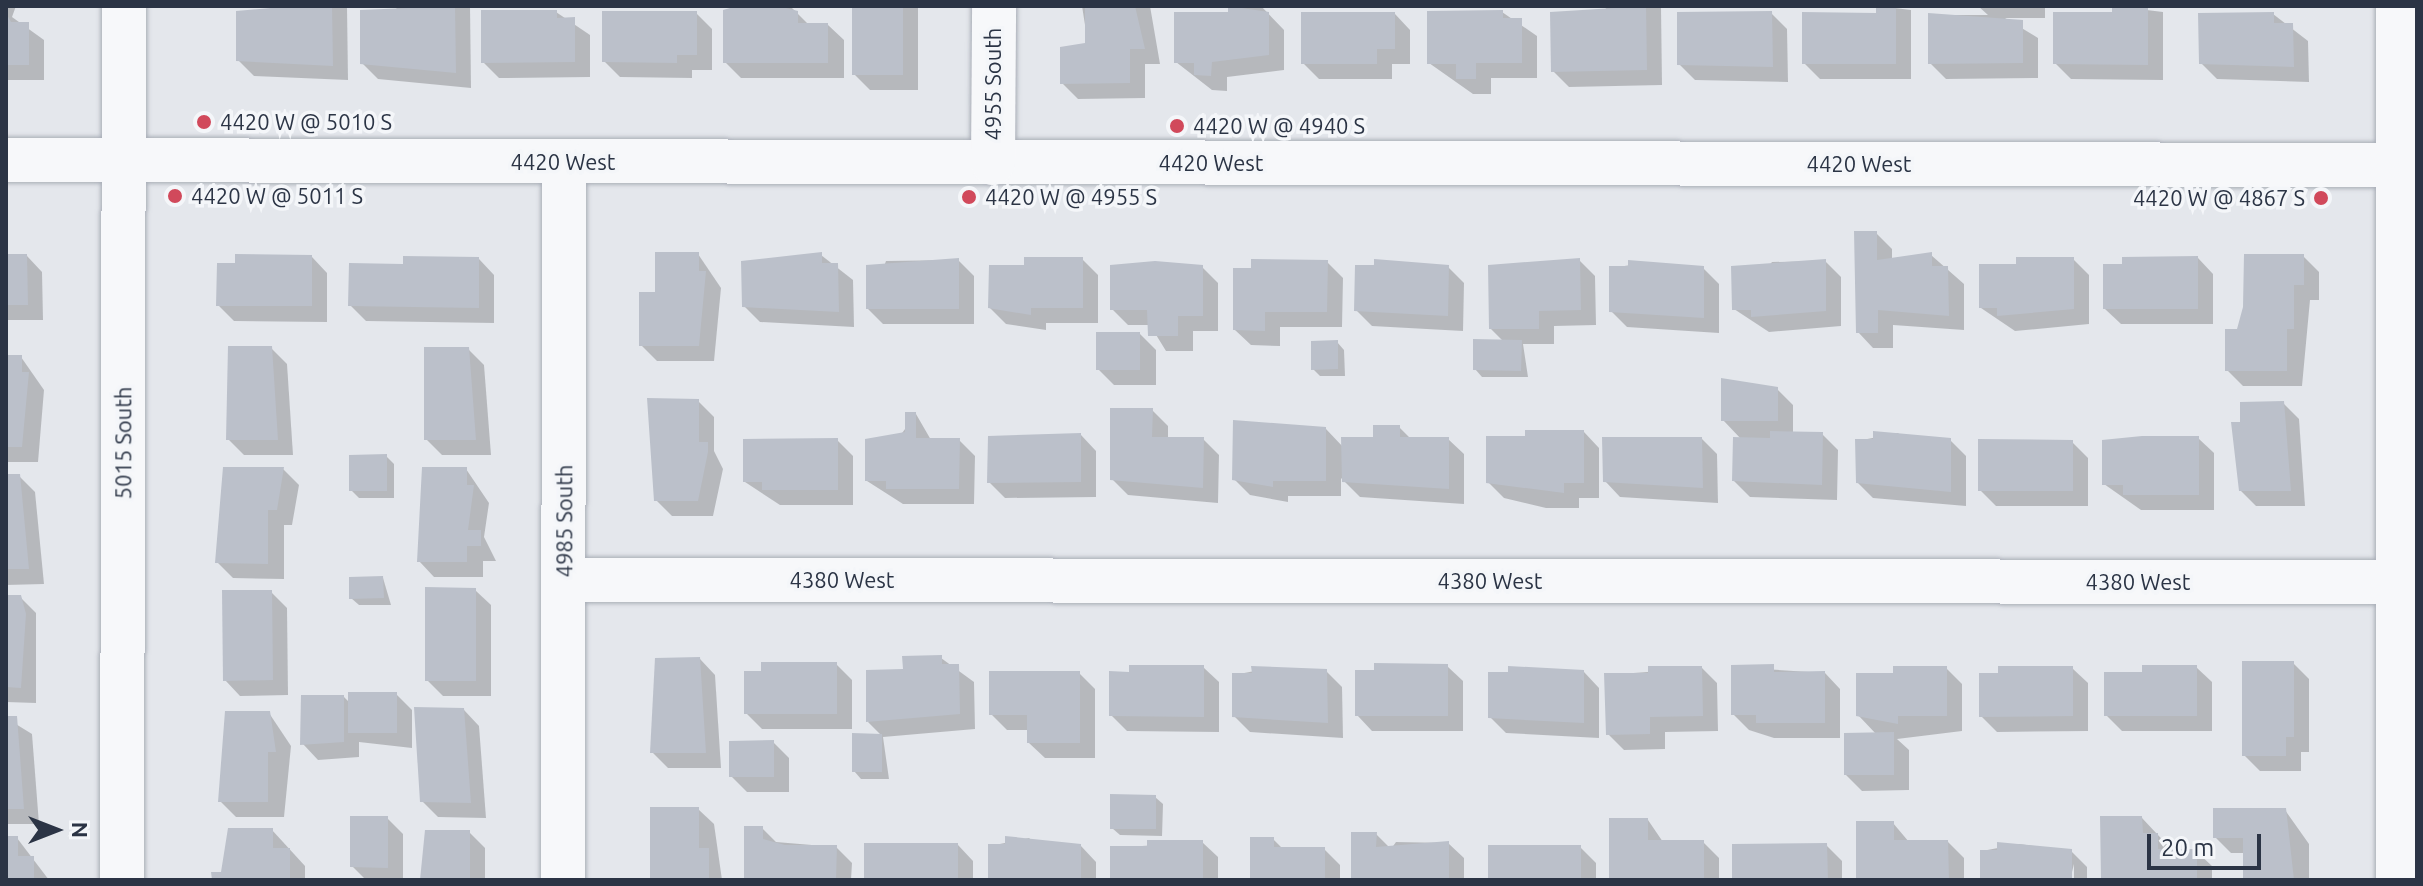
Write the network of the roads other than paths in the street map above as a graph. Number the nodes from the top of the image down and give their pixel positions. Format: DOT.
graph roads {
  1 [pos="124,6"];
  2 [pos="994,6"];
  3 [pos="2398,6"];
  4 [pos="6,160"];
  5 [pos="123,160"];
  6 [pos="564,162"];
  7 [pos="993,163"];
  8 [pos="2408,165"];
  9 [pos="564,580"];
  10 [pos="2407,582"];
  11 [pos="122,880"];
  12 [pos="563,880"];
  13 [pos="2398,880"];
  1 -- 5 [label="street, 5015 South"];
  2 -- 7 [label="street, 4955 South"];
  3 -- 8 [label="street"];
  4 -- 5 [label="street, 4420 West"];
  5 -- 6 [label="street, 4420 West"];
  5 -- 11 [label="street, 5015 South"];
  6 -- 7 [label="street, 4420 West"];
  6 -- 9 [label="street, 4985 South"];
  7 -- 8 [label="street, 4420 West"];
  8 -- 10 [label="street"];
  9 -- 10 [label="street, 4380 West"];
  9 -- 12 [label="street, 4985 South"];
  10 -- 13 [label="street"];
}
